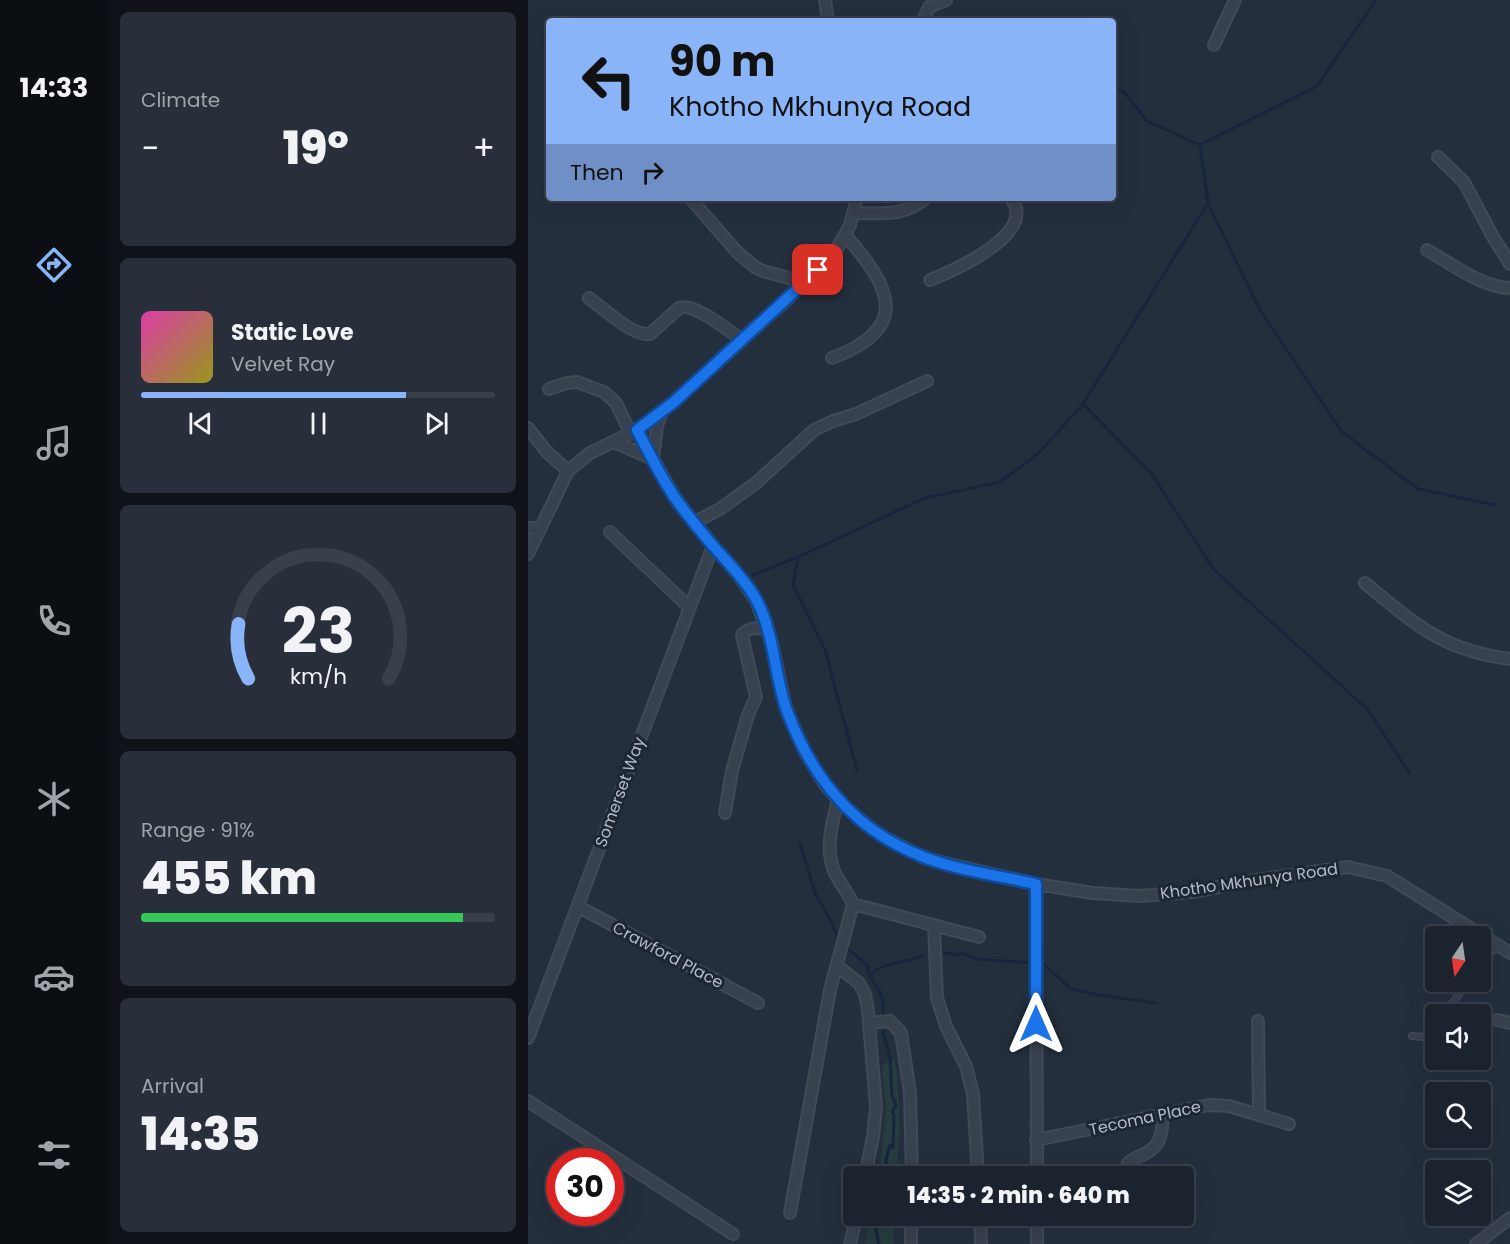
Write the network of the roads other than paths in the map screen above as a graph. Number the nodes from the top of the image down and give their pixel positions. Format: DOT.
graph roads {
  1 [pos="825,0"];
  2 [pos="946,0"];
  3 [pos="1235,0"];
  4 [pos="826,18"];
  5 [pos="924,18"];
  6 [pos="1214,45"];
  7 [pos="1438,157"];
  8 [pos="693,201"];
  9 [pos="856,201"];
  10 [pos="922,201"];
  11 [pos="1012,201"];
  12 [pos="854,213"];
  13 [pos="845,235"];
  14 [pos="1427,250"];
  15 [pos="1510,264"];
  16 [pos="930,280"];
  17 [pos="802,285"];
  18 [pos="1510,288"];
  19 [pos="589,298"];
  20 [pos="741,339"];
  21 [pos="832,358"];
  22 [pos="927,381"];
  23 [pos="549,389"];
  24 [pos="662,412"];
  25 [pos="528,428"];
  26 [pos="634,432"];
  27 [pos="614,442"];
  28 [pos="652,459"];
  29 [pos="568,471"];
  30 [pos="695,522"];
  31 [pos="528,528"];
  32 [pos="540,528"];
  33 [pos="610,532"];
  34 [pos="713,546"];
  35 [pos="528,554"];
  36 [pos="1365,583"];
  37 [pos="689,607"];
  38 [pos="767,628"];
  39 [pos="1510,659"];
  40 [pos="838,800"];
  41 [pos="725,813"];
  42 [pos="1036,884"];
  43 [pos="853,904"];
  44 [pos="579,907"];
  45 [pos="934,925"];
  46 [pos="979,937"];
  47 [pos="1497,945"];
  48 [pos="1491,952"];
  49 [pos="1510,953"];
  50 [pos="837,966"];
  51 [pos="1461,992"];
  52 [pos="758,1003"];
  53 [pos="1452,1004"];
  54 [pos="1497,1020"];
  55 [pos="1258,1021"];
  56 [pos="873,1022"];
  57 [pos="1510,1023"];
  58 [pos="1425,1035"];
  59 [pos="1412,1036"];
  60 [pos="528,1038"];
  61 [pos="528,1101"];
  62 [pos="1163,1115"];
  63 [pos="1259,1115"];
  64 [pos="1288,1124"];
  65 [pos="1036,1140"];
  66 [pos="867,1166"];
  67 [pos="912,1166"];
  68 [pos="977,1166"];
  69 [pos="1037,1166"];
  70 [pos="1127,1166"];
  71 [pos="789,1213"];
  72 [pos="1510,1218"];
  73 [pos="854,1226"];
  74 [pos="911,1226"];
  75 [pos="980,1226"];
  76 [pos="1037,1226"];
  77 [pos="733,1234"];
  78 [pos="850,1244"];
  79 [pos="911,1244"];
  80 [pos="981,1244"];
  81 [pos="1037,1244"];
  82 [pos="1476,1244"];
  1 -- 4 [label="street"];
  2 -- 5 [label="street"];
  3 -- 6 [label="street"];
  7 -- 15 [label="street"];
  8 -- 17 [label="street"];
  9 -- 12 [label="street"];
  10 -- 12 [label="street"];
  11 -- 16 [label="street"];
  12 -- 13 [label="street"];
  13 -- 17 [label="street"];
  13 -- 21 [label="street"];
  14 -- 18 [label="street"];
  17 -- 20 [label="street"];
  19 -- 20 [label="street"];
  20 -- 24 [label="street"];
  22 -- 30 [label="street"];
  23 -- 26 [label="street, Khotho Mkhunya Road"];
  24 -- 26 [label="street"];
  24 -- 28 [label="street"];
  25 -- 29 [label="street"];
  26 -- 27 [label="street"];
  26 -- 28 [label="street, Khotho Mkhunya Road"];
  27 -- 28 [label="street"];
  27 -- 29 [label="street"];
  28 -- 30 [label="street, Khotho Mkhunya Road"];
  29 -- 32 [label="street"];
  30 -- 34 [label="street, Khotho Mkhunya Road"];
  31 -- 32 [label="street"];
  32 -- 35 [label="street"];
  33 -- 37 [label="street"];
  34 -- 37 [label="street, Somerset Way"];
  34 -- 38 [label="street, Khotho Mkhunya Road"];
  36 -- 39 [label="street"];
  37 -- 44 [label="street, Somerset Way"];
  38 -- 40 [label="street, Khotho Mkhunya Road"];
  38 -- 41 [label="street"];
  40 -- 42 [label="street, Khotho Mkhunya Road"];
  40 -- 43 [label="street"];
  42 -- 47 [label="street, Khotho Mkhunya Road"];
  42 -- 65 [label="street"];
  43 -- 45 [label="street"];
  43 -- 50 [label="street"];
  44 -- 52 [label="street, Crawford Place"];
  44 -- 60 [label="street, Somerset Way"];
  45 -- 46 [label="street"];
  45 -- 68 [label="street"];
  47 -- 48 [label="lane"];
  47 -- 49 [label="street, Khotho Mkhunya Road"];
  50 -- 56 [label="street"];
  50 -- 71 [label="street"];
  51 -- 53 [label="lane"];
  54 -- 57 [label="street"];
  55 -- 63 [label="street"];
  56 -- 66 [label="street"];
  56 -- 67 [label="street"];
  58 -- 59 [label="lane"];
  61 -- 77 [label="street"];
  62 -- 63 [label="street, Tecoma Place"];
  62 -- 65 [label="street, Tecoma Place"];
  62 -- 70 [label="street"];
  63 -- 64 [label="street, Tecoma Place"];
  65 -- 69 [label="street"];
  72 -- 82 [label="street"];
  73 -- 78 [label="street"];
  74 -- 79 [label="street"];
  75 -- 80 [label="street"];
  76 -- 81 [label="street"];
}
